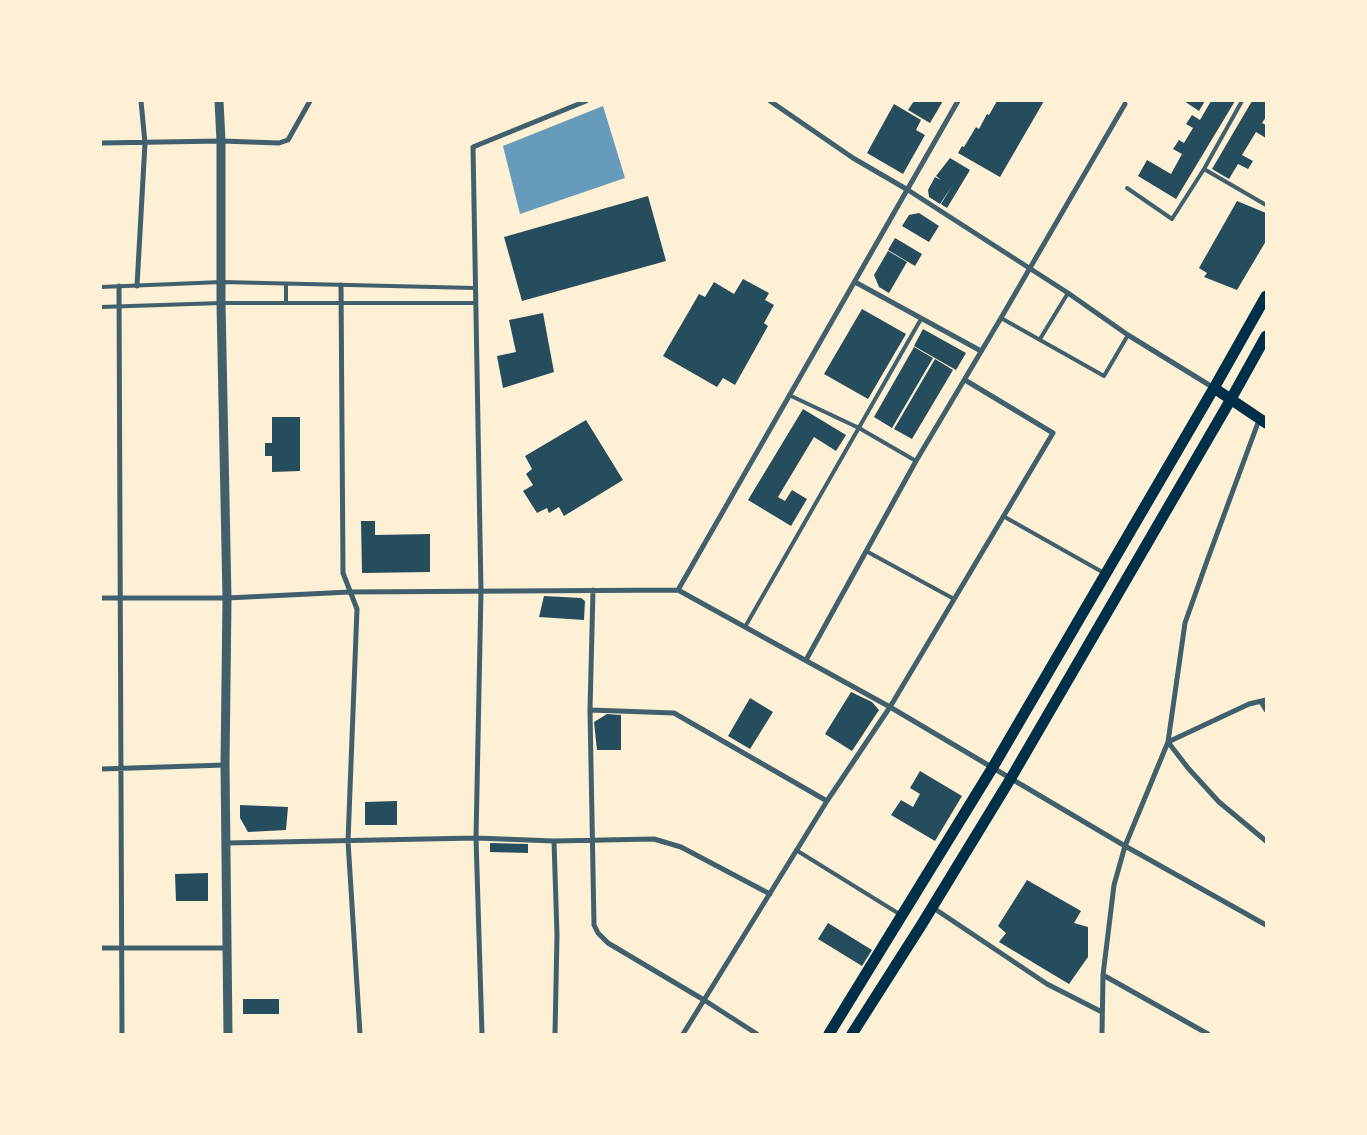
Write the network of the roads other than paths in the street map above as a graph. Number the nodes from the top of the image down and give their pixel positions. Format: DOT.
graph roads {
  1 [pos="141,101"];
  2 [pos="219,101"];
  3 [pos="310,101"];
  4 [pos="586,101"];
  5 [pos="770,101"];
  6 [pos="958,101"];
  7 [pos="1242,101"];
  8 [pos="1125,104"];
  9 [pos="221,141"];
  10 [pos="145,142"];
  11 [pos="101,144"];
  12 [pos="1204,169"];
  13 [pos="1127,188"];
  14 [pos="908,190"];
  15 [pos="1266,205"];
  16 [pos="1029,268"];
  17 [pos="222,282"];
  18 [pos="855,282"];
  19 [pos="286,284"];
  20 [pos="341,285"];
  21 [pos="119,286"];
  22 [pos="137,286"];
  23 [pos="101,287"];
  24 [pos="475,288"];
  25 [pos="1068,293"];
  26 [pos="1266,296"];
  27 [pos="221,303"];
  28 [pos="286,303"];
  29 [pos="475,303"];
  30 [pos="342,304"];
  31 [pos="121,306"];
  32 [pos="101,307"];
  33 [pos="1001,318"];
  34 [pos="921,319"];
  35 [pos="1128,334"];
  36 [pos="1266,336"];
  37 [pos="1040,339"];
  38 [pos="981,351"];
  39 [pos="965,380"];
  40 [pos="1214,388"];
  41 [pos="789,396"];
  42 [pos="1231,399"];
  43 [pos="1263,421"];
  44 [pos="859,428"];
  45 [pos="916,461"];
  46 [pos="1003,516"];
  47 [pos="866,551"];
  48 [pos="1104,574"];
  49 [pos="593,590"];
  50 [pos="678,590"];
  51 [pos="481,591"];
  52 [pos="350,592"];
  53 [pos="101,598"];
  54 [pos="121,598"];
  55 [pos="227,598"];
  56 [pos="954,599"];
  57 [pos="745,627"];
  58 [pos="806,660"];
  59 [pos="1263,701"];
  60 [pos="890,707"];
  61 [pos="590,710"];
  62 [pos="1266,710"];
  63 [pos="1168,742"];
  64 [pos="225,765"];
  65 [pos="993,767"];
  66 [pos="121,768"];
  67 [pos="101,769"];
  68 [pos="1011,778"];
  69 [pos="827,801"];
  70 [pos="476,838"];
  71 [pos="348,840"];
  72 [pos="594,840"];
  73 [pos="554,841"];
  74 [pos="1266,841"];
  75 [pos="227,843"];
  76 [pos="1125,846"];
  77 [pos="796,850"];
  78 [pos="770,894"];
  79 [pos="932,907"];
  80 [pos="902,916"];
  81 [pos="1266,925"];
  82 [pos="101,948"];
  83 [pos="121,948"];
  84 [pos="228,948"];
  85 [pos="1103,975"];
  86 [pos="704,1000"];
  87 [pos="1102,1012"];
  88 [pos="122,1034"];
  89 [pos="228,1034"];
  90 [pos="360,1034"];
  91 [pos="482,1034"];
  92 [pos="555,1034"];
  93 [pos="683,1034"];
  94 [pos="757,1034"];
  95 [pos="829,1034"];
  96 [pos="852,1034"];
  97 [pos="1102,1034"];
  98 [pos="1208,1034"];
  1 -- 10 [label="street"];
  2 -- 9 [label="street"];
  3 -- 9 [label="street"];
  4 -- 24 [label="street"];
  5 -- 14 [label="street"];
  6 -- 14 [label="street"];
  7 -- 12 [label="lane"];
  8 -- 16 [label="street"];
  9 -- 10 [label="street"];
  9 -- 17 [label="street"];
  10 -- 11 [label="street"];
  10 -- 22 [label="street"];
  12 -- 13 [label="lane"];
  12 -- 15 [label="lane"];
  14 -- 16 [label="street"];
  14 -- 18 [label="street"];
  16 -- 25 [label="street"];
  16 -- 33 [label="street"];
  17 -- 19 [label="lane"];
  17 -- 22 [label="lane"];
  17 -- 27 [label="street"];
  18 -- 34 [label="street"];
  18 -- 41 [label="street"];
  19 -- 20 [label="lane"];
  19 -- 28 [label="lane"];
  20 -- 24 [label="lane"];
  20 -- 30 [label="street"];
  21 -- 22 [label="lane"];
  21 -- 23 [label="lane"];
  21 -- 31 [label="street"];
  24 -- 29 [label="street"];
  25 -- 35 [label="street"];
  25 -- 37 [label="lane"];
  26 -- 40 [label="main road"];
  27 -- 28 [label="lane"];
  27 -- 31 [label="lane"];
  27 -- 55 [label="street"];
  28 -- 30 [label="lane"];
  29 -- 30 [label="lane"];
  29 -- 51 [label="street"];
  30 -- 52 [label="street"];
  31 -- 32 [label="lane"];
  31 -- 54 [label="street"];
  33 -- 37 [label="lane"];
  33 -- 38 [label="street"];
  34 -- 38 [label="street"];
  34 -- 44 [label="lane"];
  35 -- 37 [label="lane"];
  35 -- 40 [label="street"];
  36 -- 42 [label="main road"];
  38 -- 39 [label="street"];
  39 -- 45 [label="street"];
  39 -- 46 [label="street"];
  40 -- 42 [label="main road"];
  40 -- 48 [label="main road"];
  41 -- 44 [label="lane"];
  41 -- 50 [label="street"];
  42 -- 43 [label="main road"];
  42 -- 68 [label="main road"];
  43 -- 63 [label="street"];
  44 -- 45 [label="lane"];
  44 -- 57 [label="lane"];
  45 -- 47 [label="street"];
  46 -- 48 [label="lane"];
  46 -- 56 [label="street"];
  47 -- 56 [label="lane"];
  47 -- 58 [label="street"];
  48 -- 65 [label="main road"];
  49 -- 50 [label="street"];
  49 -- 51 [label="street"];
  49 -- 61 [label="street"];
  50 -- 57 [label="street"];
  51 -- 52 [label="street"];
  51 -- 70 [label="street"];
  52 -- 55 [label="street"];
  52 -- 71 [label="street"];
  53 -- 54 [label="street"];
  54 -- 55 [label="street"];
  54 -- 66 [label="street"];
  55 -- 64 [label="street"];
  56 -- 60 [label="street"];
  57 -- 58 [label="street"];
  58 -- 60 [label="street"];
  59 -- 62 [label="street"];
  59 -- 63 [label="street"];
  60 -- 65 [label="street"];
  60 -- 69 [label="street"];
  61 -- 69 [label="street"];
  61 -- 72 [label="street"];
  63 -- 74 [label="street"];
  63 -- 76 [label="street"];
  64 -- 66 [label="street"];
  64 -- 75 [label="street"];
  65 -- 68 [label="street"];
  65 -- 80 [label="main road"];
  66 -- 67 [label="street"];
  66 -- 83 [label="street"];
  68 -- 76 [label="street"];
  68 -- 79 [label="main road"];
  69 -- 77 [label="street"];
  70 -- 71 [label="street"];
  70 -- 73 [label="street"];
  70 -- 91 [label="street"];
  71 -- 75 [label="street"];
  71 -- 90 [label="street"];
  72 -- 73 [label="street"];
  72 -- 78 [label="street"];
  72 -- 86 [label="street"];
  73 -- 92 [label="street"];
  75 -- 84 [label="street"];
  76 -- 81 [label="street"];
  76 -- 85 [label="street"];
  77 -- 78 [label="street"];
  77 -- 80 [label="lane"];
  78 -- 86 [label="street"];
  79 -- 87 [label="street"];
  79 -- 96 [label="main road"];
  80 -- 95 [label="main road"];
  82 -- 83 [label="street"];
  83 -- 84 [label="street"];
  83 -- 88 [label="street"];
  84 -- 89 [label="street"];
  85 -- 87 [label="street"];
  85 -- 98 [label="street"];
  86 -- 93 [label="street"];
  86 -- 94 [label="street"];
  87 -- 97 [label="street"];
}
